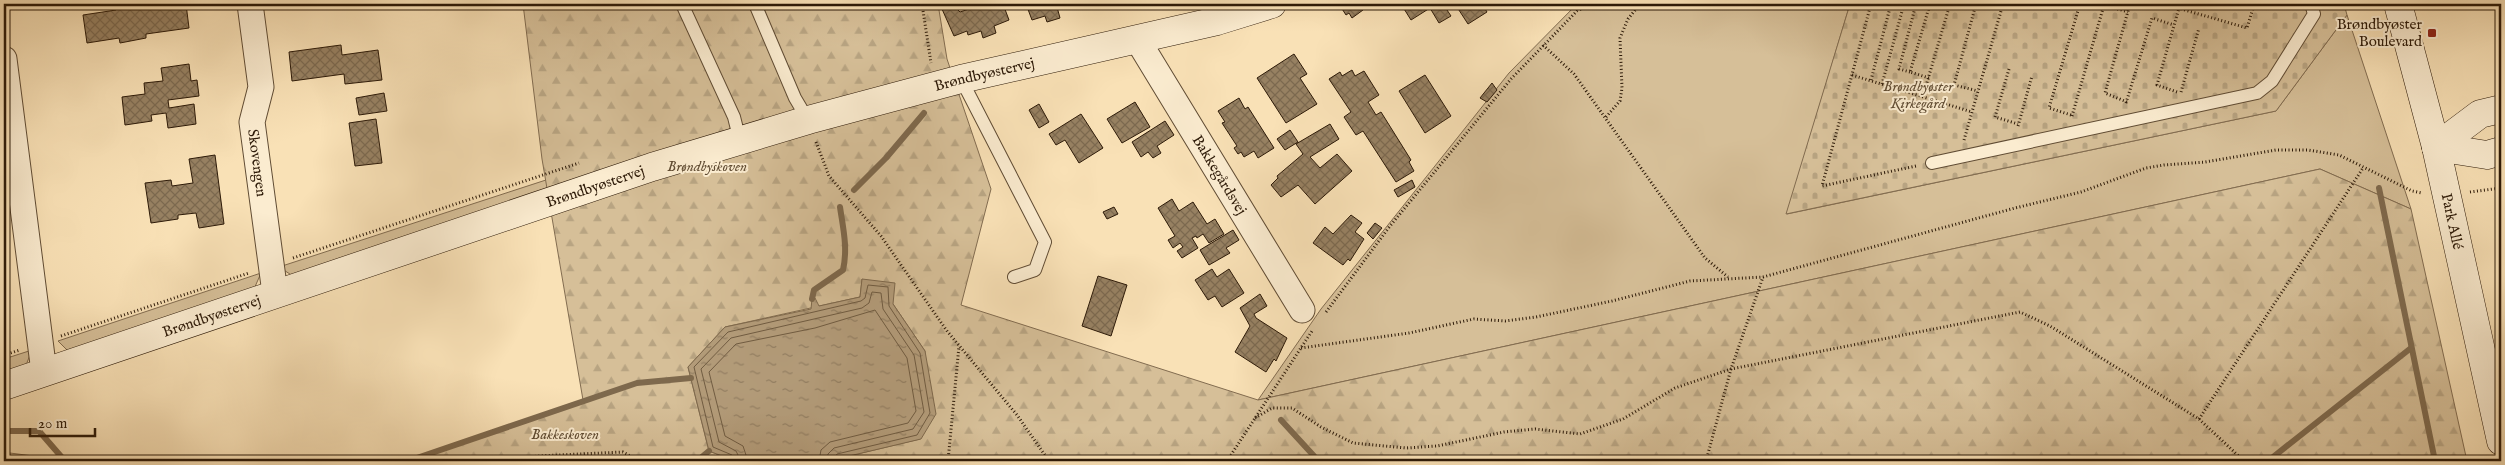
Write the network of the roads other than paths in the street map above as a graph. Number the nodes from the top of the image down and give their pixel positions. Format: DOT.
graph roads {
  1 [pos="250,4"];
  2 [pos="682,4"];
  3 [pos="755,4"];
  4 [pos="1272,4"];
  5 [pos="2311,4"];
  6 [pos="2398,4"];
  7 [pos="1137,39"];
  8 [pos="4,59"];
  9 [pos="961,79"];
  10 [pos="2501,109"];
  11 [pos="808,120"];
  12 [pos="740,141"];
  13 [pos="2436,146"];
  14 [pos="2501,151"];
  15 [pos="1932,163"];
  16 [pos="1014,277"];
  17 [pos="275,293"];
  18 [pos="1314,317"];
  19 [pos="44,372"];
  20 [pos="4,386"];
  21 [pos="2501,441"];
  1 -- 17 [label="street, Skovengen"];
  2 -- 12 [label="lane"];
  3 -- 11 [label="lane"];
  4 -- 7 [label="street, Brøndbyøstervej"];
  5 -- 15 [label="lane"];
  6 -- 13 [label="street, Park Allé"];
  7 -- 9 [label="street, Brøndbyøstervej"];
  7 -- 18 [label="street, Bakkegårdsvej"];
  8 -- 19 [label="street"];
  9 -- 11 [label="street, Brøndbyøstervej"];
  9 -- 16 [label="lane"];
  10 -- 13 [label="street"];
  11 -- 12 [label="street, Brøndbyøstervej"];
  12 -- 17 [label="street, Brøndbyøstervej"];
  13 -- 14 [label="street"];
  13 -- 21 [label="street, Park Allé"];
  17 -- 19 [label="street, Brøndbyøstervej"];
  19 -- 20 [label="street, Brøndbyøstervej"];
}
